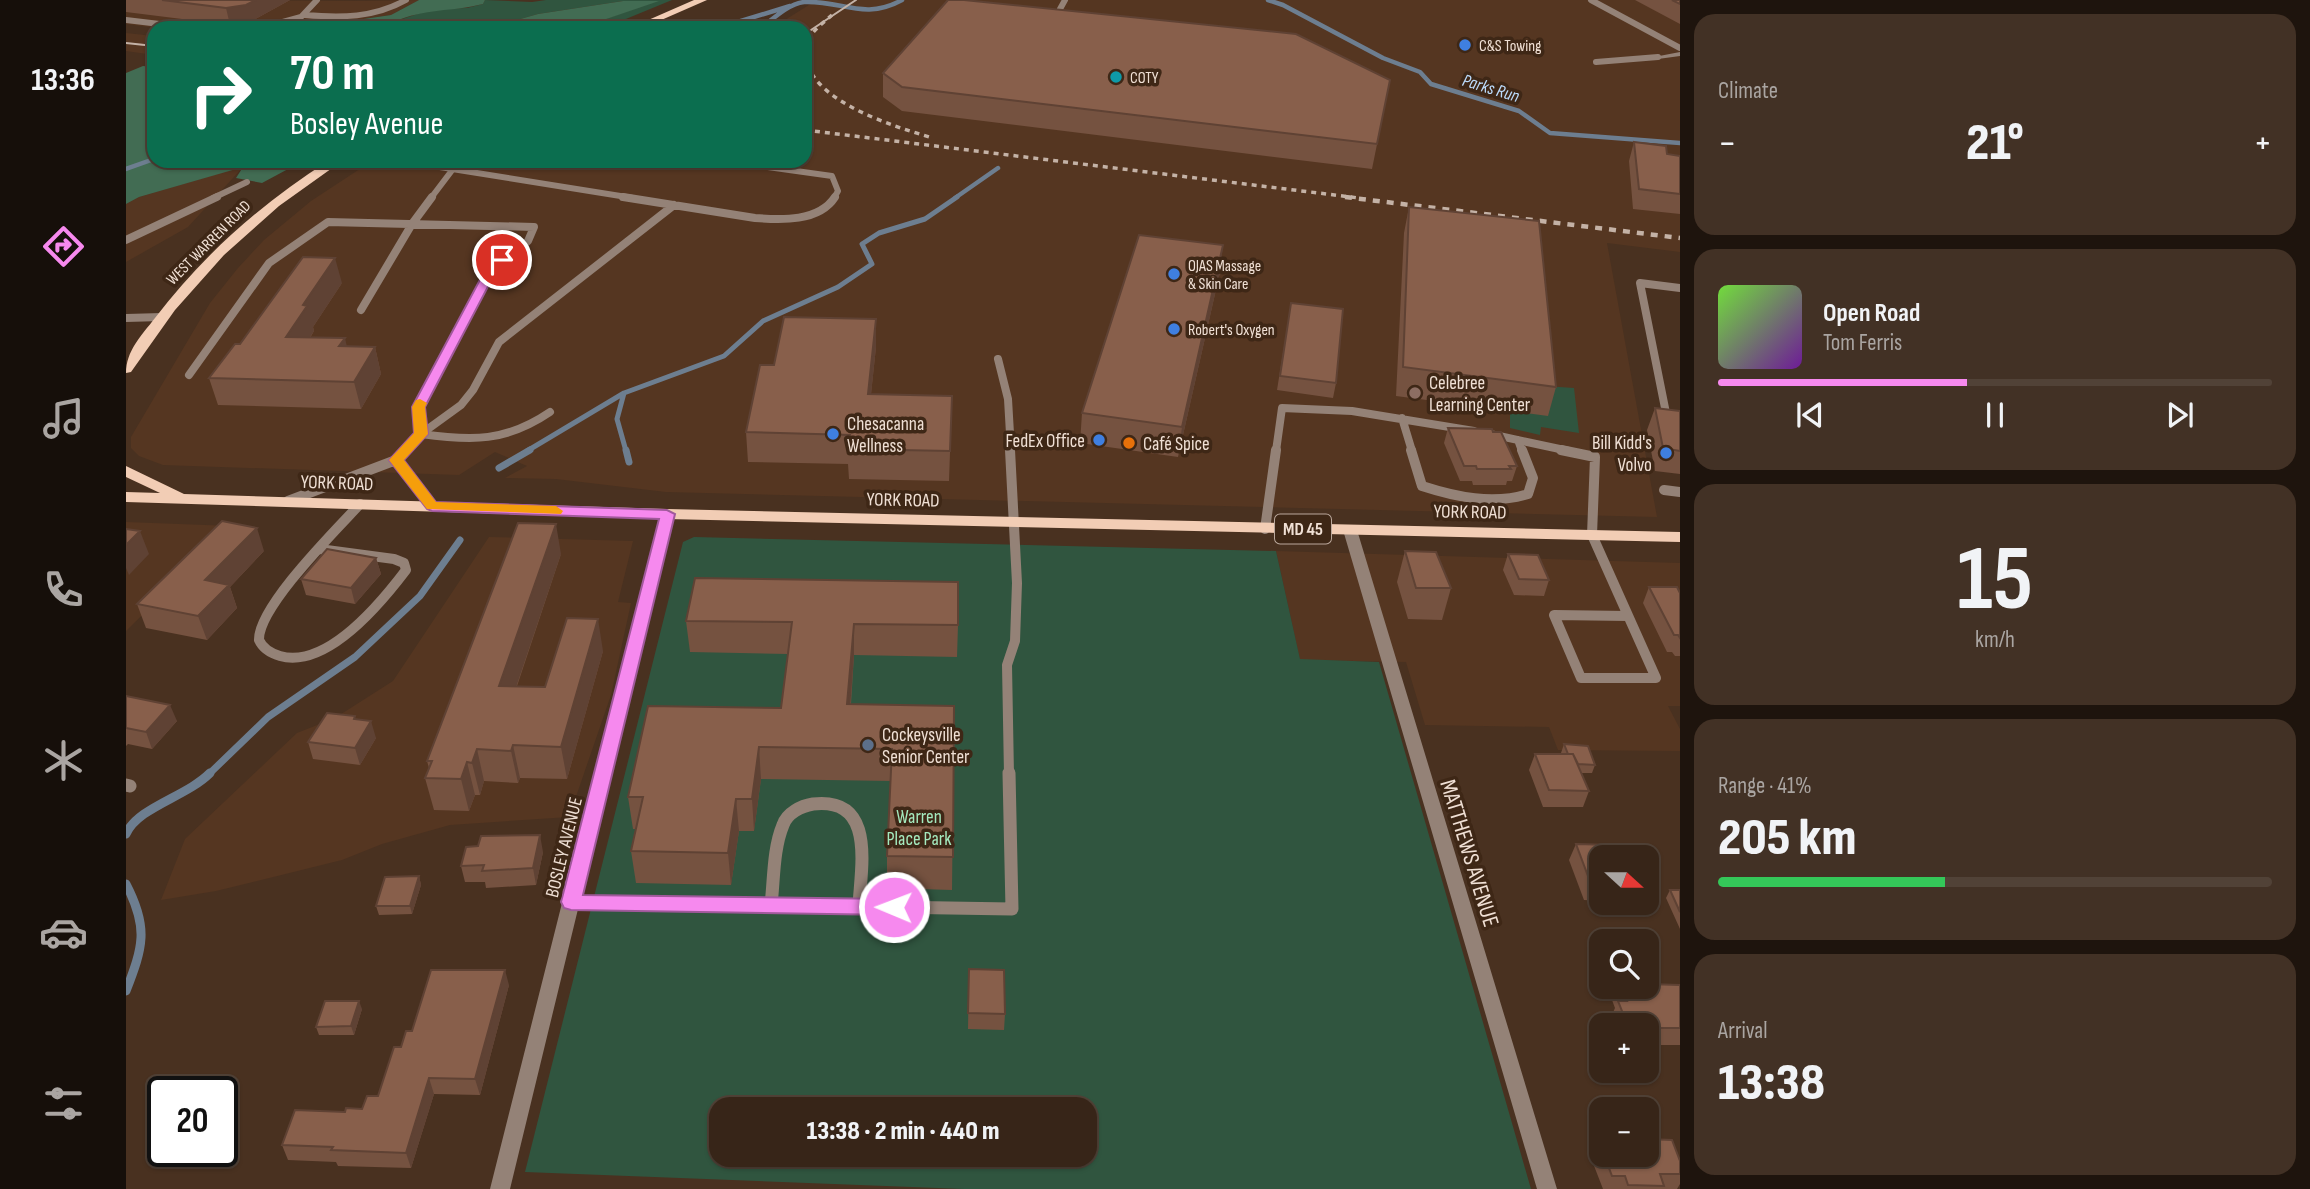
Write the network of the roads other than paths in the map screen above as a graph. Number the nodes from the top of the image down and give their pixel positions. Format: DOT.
graph roads {
  1 [pos="317,0"];
  2 [pos="406,0"];
  3 [pos="702,0"];
  4 [pos="1065,0"];
  5 [pos="1591,0"];
  6 [pos="1060,9"];
  7 [pos="305,15"];
  8 [pos="126,20"];
  9 [pos="285,21"];
  10 [pos="652,21"];
  11 [pos="147,23"];
  12 [pos="1680,48"];
  13 [pos="1680,54"];
  14 [pos="1658,57"];
  15 [pos="1597,62"];
  16 [pos="325,168"];
  17 [pos="447,168"];
  18 [pos="774,168"];
  19 [pos="453,169"];
  20 [pos="247,182"];
  21 [pos="674,205"];
  22 [pos="412,224"];
  23 [pos="126,240"];
  24 [pos="1680,288"];
  25 [pos="361,310"];
  26 [pos="162,317"];
  27 [pos="126,318"];
  28 [pos="998,359"];
  29 [pos="126,369"];
  30 [pos="189,375"];
  31 [pos="550,412"];
  32 [pos="1680,415"];
  33 [pos="1402,418"];
  34 [pos="421,434"];
  35 [pos="1518,440"];
  36 [pos="396,460"];
  37 [pos="126,471"];
  38 [pos="1664,490"];
  39 [pos="1680,492"];
  40 [pos="126,496"];
  41 [pos="184,498"];
  42 [pos="288,501"];
  43 [pos="359,504"];
  44 [pos="432,506"];
  45 [pos="667,514"];
  46 [pos="1013,523"];
  47 [pos="1265,529"];
  48 [pos="1350,530"];
  49 [pos="1592,536"];
  50 [pos="1680,537"];
  51 [pos="319,549"];
  52 [pos="1628,616"];
  53 [pos="571,902"];
  54 [pos="771,905"];
  55 [pos="859,906"];
  56 [pos="500,1189"];
  57 [pos="1547,1189"];
  1 -- 7 [label="lane"];
  2 -- 7 [label="lane"];
  3 -- 10 [label="main road"];
  4 -- 6 [label="lane"];
  5 -- 12 [label="lane"];
  7 -- 9 [label="lane"];
  8 -- 11 [label="lane"];
  13 -- 14 [label="street"];
  14 -- 15 [label="lane"];
  16 -- 26 [label="main road, WEST WARREN ROAD"];
  17 -- 19 [label="lane"];
  18 -- 21 [label="lane"];
  19 -- 21 [label="lane"];
  19 -- 22 [label="lane"];
  20 -- 23 [label="lane"];
  21 -- 34 [label="lane"];
  22 -- 25 [label="lane"];
  22 -- 30 [label="lane"];
  22 -- 34 [label="lane"];
  24 -- 32 [label="lane"];
  26 -- 27 [label="lane"];
  26 -- 29 [label="main road, WEST WARREN ROAD"];
  28 -- 46 [label="lane"];
  31 -- 34 [label="lane"];
  33 -- 35 [label="lane"];
  33 -- 35 [label="lane"];
  33 -- 47 [label="lane"];
  34 -- 36 [label="lane"];
  35 -- 49 [label="lane"];
  36 -- 42 [label="lane"];
  36 -- 44 [label="lane"];
  37 -- 41 [label="main road"];
  38 -- 39 [label="lane"];
  40 -- 41 [label="main road, YORK ROAD / MD 45"];
  41 -- 42 [label="main road, YORK ROAD / MD 45"];
  42 -- 43 [label="main road, YORK ROAD / MD 45"];
  43 -- 44 [label="main road, YORK ROAD / MD 45"];
  43 -- 51 [label="lane"];
  44 -- 45 [label="main road, YORK ROAD / MD 45"];
  45 -- 46 [label="main road, YORK ROAD / MD 45"];
  45 -- 53 [label="street, BOSLEY AVENUE"];
  46 -- 47 [label="main road, YORK ROAD / MD 45"];
  46 -- 55 [label="lane"];
  47 -- 48 [label="main road, YORK ROAD / MD 45"];
  48 -- 49 [label="main road, YORK ROAD / MD 45"];
  48 -- 57 [label="street, MATTHEWS AVENUE"];
  49 -- 50 [label="main road, YORK ROAD / MD 45"];
  49 -- 52 [label="lane"];
  51 -- 51 [label="lane"];
  52 -- 52 [label="lane"];
  53 -- 54 [label="lane"];
  53 -- 56 [label="street, BOSLEY AVENUE"];
  54 -- 55 [label="lane"];
  54 -- 55 [label="lane"];
}
